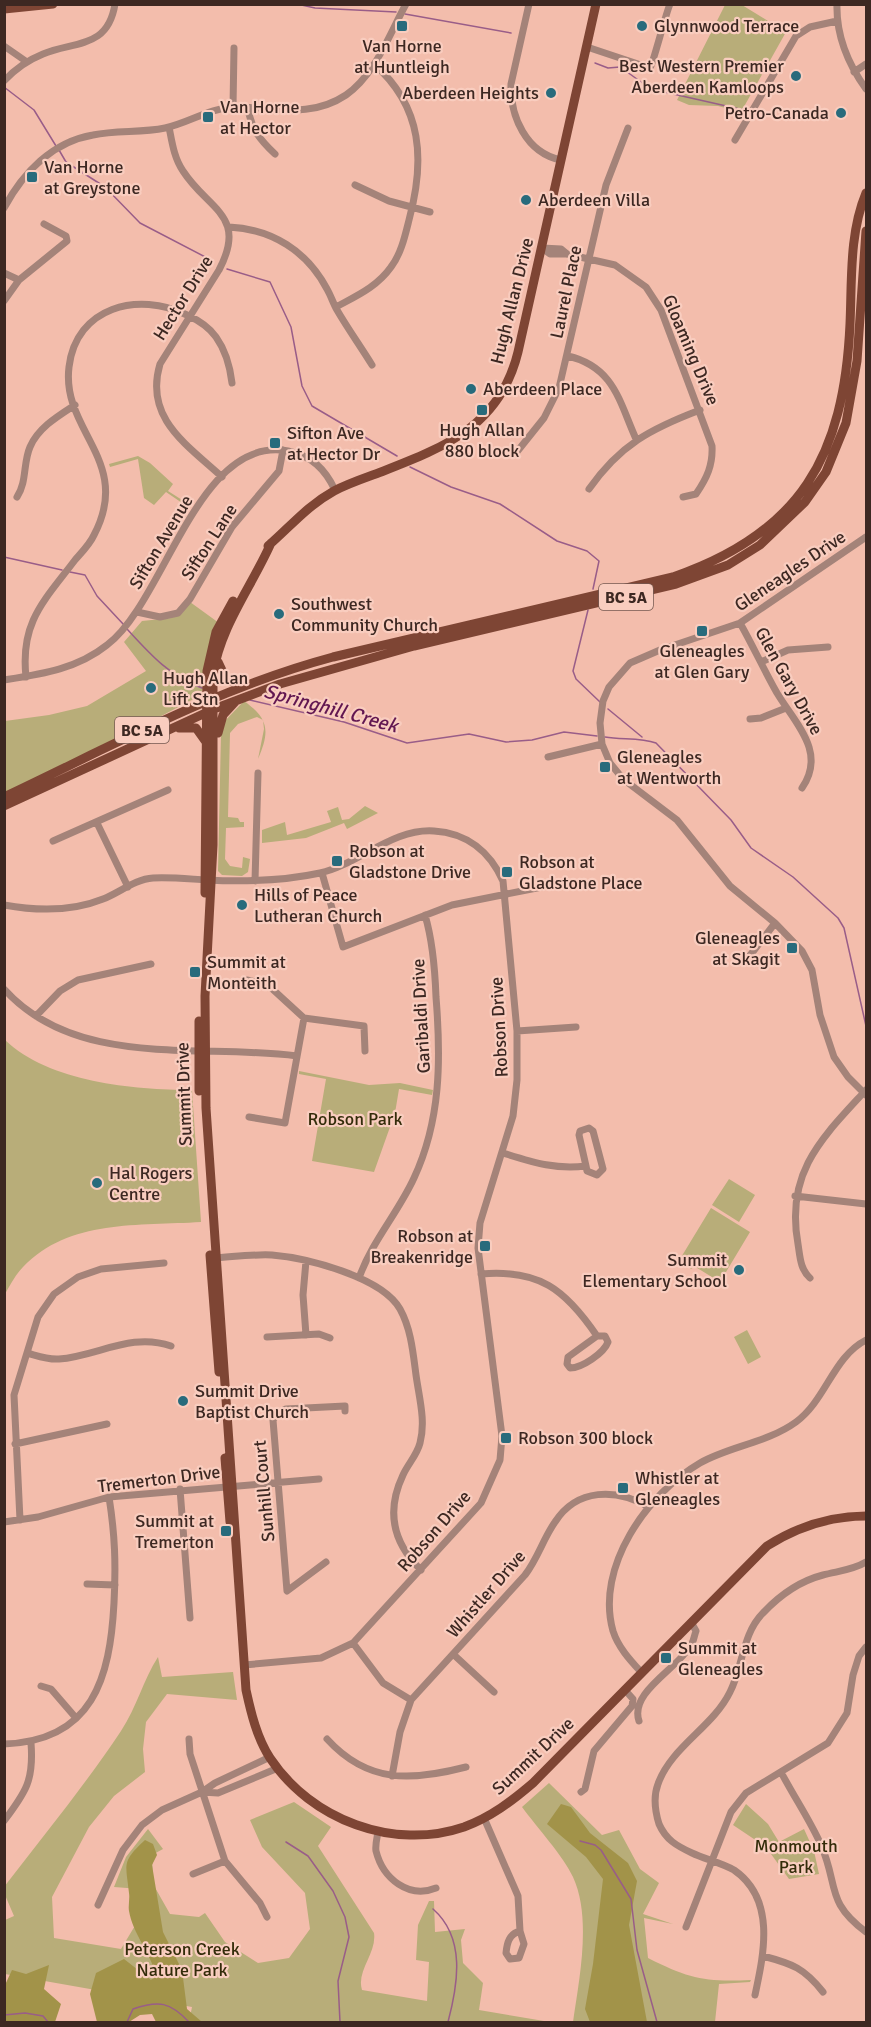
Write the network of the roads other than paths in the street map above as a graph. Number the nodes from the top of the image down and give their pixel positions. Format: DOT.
graph roads {
  1 [pos="35,4"];
  2 [pos="53,4"];
  3 [pos="115,4"];
  4 [pos="406,4"];
  5 [pos="529,4"];
  6 [pos="596,4"];
  7 [pos="670,4"];
  8 [pos="837,4"];
  9 [pos="24,7"];
  10 [pos="4,9"];
  11 [pos="837,21"];
  12 [pos="4,46"];
  13 [pos="587,47"];
  14 [pos="234,48"];
  15 [pos="27,62"];
  16 [pos="374,64"];
  17 [pos="867,64"];
  18 [pos="854,72"];
  19 [pos="4,81"];
  20 [pos="867,89"];
  21 [pos="233,107"];
  22 [pos="248,108"];
  23 [pos="169,127"];
  24 [pos="628,129"];
  25 [pos="735,140"];
  26 [pos="275,154"];
  27 [pos="561,160"];
  28 [pos="355,185"];
  29 [pos="867,193"];
  30 [pos="6,202"];
  31 [pos="412,208"];
  32 [pos="430,212"];
  33 [pos="44,224"];
  34 [pos="229,227"];
  35 [pos="867,231"];
  36 [pos="542,248"];
  37 [pos="589,259"];
  38 [pos="4,273"];
  39 [pos="19,280"];
  40 [pos="4,301"];
  41 [pos="336,307"];
  42 [pos="188,316"];
  43 [pos="568,356"];
  44 [pos="372,365"];
  45 [pos="232,383"];
  46 [pos="75,405"];
  47 [pos="699,410"];
  48 [pos="636,439"];
  49 [pos="284,450"];
  50 [pos="516,453"];
  51 [pos="222,477"];
  52 [pos="589,489"];
  53 [pos="335,490"];
  54 [pos="17,497"];
  55 [pos="683,497"];
  56 [pos="867,537"];
  57 [pos="271,543"];
  58 [pos="137,612"];
  59 [pos="740,623"];
  60 [pos="828,647"];
  61 [pos="216,655"];
  62 [pos="761,662"];
  63 [pos="26,677"];
  64 [pos="4,680"];
  65 [pos="250,683"];
  66 [pos="242,697"];
  67 [pos="210,699"];
  68 [pos="786,708"];
  69 [pos="210,710"];
  70 [pos="750,719"];
  71 [pos="165,731"];
  72 [pos="207,742"];
  73 [pos="602,744"];
  74 [pos="214,751"];
  75 [pos="548,757"];
  76 [pos="258,773"];
  77 [pos="802,788"];
  78 [pos="168,790"];
  79 [pos="4,797"];
  80 [pos="4,806"];
  81 [pos="97,823"];
  82 [pos="53,842"];
  83 [pos="322,873"];
  84 [pos="208,880"];
  85 [pos="255,881"];
  86 [pos="128,886"];
  87 [pos="547,886"];
  88 [pos="506,894"];
  89 [pos="4,905"];
  90 [pos="425,915"];
  91 [pos="776,923"];
  92 [pos="745,962"];
  93 [pos="151,964"];
  94 [pos="247,980"];
  95 [pos="4,989"];
  96 [pos="36,1016"];
  97 [pos="304,1018"];
  98 [pos="576,1027"];
  99 [pos="517,1031"];
  100 [pos="202,1051"];
  101 [pos="365,1051"];
  102 [pos="297,1056"];
  103 [pos="865,1093"];
  104 [pos="249,1117"];
  105 [pos="503,1153"];
  106 [pos="586,1166"];
  107 [pos="795,1196"];
  108 [pos="867,1204"];
  109 [pos="214,1258"];
  110 [pos="306,1261"];
  111 [pos="164,1263"];
  112 [pos="482,1274"];
  113 [pos="359,1278"];
  114 [pos="810,1278"];
  115 [pos="306,1335"];
  116 [pos="597,1335"];
  117 [pos="267,1337"];
  118 [pos="330,1338"];
  119 [pos="867,1340"];
  120 [pos="171,1346"];
  121 [pos="27,1353"];
  122 [pos="345,1411"];
  123 [pos="107,1424"];
  124 [pos="15,1444"];
  125 [pos="319,1479"];
  126 [pos="278,1482"];
  127 [pos="230,1486"];
  128 [pos="180,1489"];
  129 [pos="109,1497"];
  130 [pos="649,1506"];
  131 [pos="867,1516"];
  132 [pos="20,1520"];
  133 [pos="4,1522"];
  134 [pos="326,1562"];
  135 [pos="867,1562"];
  136 [pos="421,1570"];
  137 [pos="87,1584"];
  138 [pos="115,1585"];
  139 [pos="190,1618"];
  140 [pos="691,1622"];
  141 [pos="353,1643"];
  142 [pos="867,1647"];
  143 [pos="453,1654"];
  144 [pos="244,1665"];
  145 [pos="641,1672"];
  146 [pos="41,1686"];
  147 [pos="625,1690"];
  148 [pos="494,1692"];
  149 [pos="411,1700"];
  150 [pos="76,1718"];
  151 [pos="639,1721"];
  152 [pos="189,1739"];
  153 [pos="327,1739"];
  154 [pos="31,1743"];
  155 [pos="4,1744"];
  156 [pos="270,1757"];
  157 [pos="466,1767"];
  158 [pos="278,1768"];
  159 [pos="781,1772"];
  160 [pos="392,1776"];
  161 [pos="202,1792"];
  162 [pos="581,1792"];
  163 [pos="484,1818"];
  164 [pos="4,1821"];
  165 [pos="378,1832"];
  166 [pos="225,1861"];
  167 [pos="711,1861"];
  168 [pos="193,1874"];
  169 [pos="436,1888"];
  170 [pos="98,1905"];
  171 [pos="267,1917"];
  172 [pos="686,1927"];
  173 [pos="520,1931"];
  174 [pos="867,1932"];
  175 [pos="763,1956"];
  176 [pos="823,1992"];
  177 [pos="755,1995"];
  1 -- 9 [label="main road"];
  2 -- 9 [label="main road"];
  3 -- 15 [label="street"];
  4 -- 16 [label="street"];
  5 -- 27 [label="street"];
  6 -- 13 [label="main road, Hugh Allan Drive"];
  7 -- 13 [label="street"];
  8 -- 11 [label="street"];
  9 -- 10 [label="main road"];
  11 -- 18 [label="street"];
  11 -- 25 [label="street"];
  12 -- 15 [label="street"];
  13 -- 27 [label="main road, Hugh Allan Drive"];
  14 -- 21 [label="street"];
  15 -- 19 [label="street"];
  16 -- 22 [label="street"];
  16 -- 31 [label="street"];
  17 -- 18 [label="street"];
  18 -- 20 [label="street"];
  21 -- 22 [label="street"];
  21 -- 23 [label="street"];
  22 -- 26 [label="street"];
  23 -- 30 [label="street"];
  23 -- 34 [label="street"];
  24 -- 37 [label="street, Laurel Place"];
  27 -- 36 [label="main road, Hugh Allan Drive"];
  28 -- 31 [label="street"];
  29 -- 65 [label="main road, BC 5A"];
  31 -- 32 [label="street"];
  31 -- 41 [label="street"];
  33 -- 39 [label="street"];
  34 -- 41 [label="street"];
  34 -- 42 [label="street, Hector Drive"];
  35 -- 66 [label="main road, BC 5A"];
  36 -- 37 [label="street, Gloaming Drive"];
  36 -- 53 [label="main road, Hugh Allan Drive"];
  37 -- 43 [label="street, Laurel Place"];
  37 -- 47 [label="street, Gloaming Drive"];
  38 -- 39 [label="street"];
  39 -- 40 [label="street"];
  41 -- 44 [label="street"];
  42 -- 45 [label="street"];
  42 -- 46 [label="street"];
  42 -- 51 [label="street, Hector Drive"];
  43 -- 48 [label="street"];
  43 -- 50 [label="street, Laurel Place"];
  46 -- 54 [label="street"];
  46 -- 63 [label="street"];
  47 -- 48 [label="street"];
  47 -- 55 [label="street, Gloaming Drive"];
  48 -- 52 [label="street"];
  49 -- 51 [label="street, Sifton Avenue"];
  49 -- 53 [label="street, Sifton Avenue"];
  49 -- 58 [label="street, Sifton Lane"];
  51 -- 58 [label="street, Sifton Avenue"];
  53 -- 57 [label="main road, Hugh Allan Drive"];
  56 -- 59 [label="street, Gleneagles Drive"];
  57 -- 61 [label="main road, Hugh Allan Drive"];
  57 -- 67 [label="main road, Hugh Allan Drive"];
  58 -- 63 [label="street, Sifton Avenue"];
  59 -- 62 [label="street, Glen Gary Drive"];
  59 -- 73 [label="street, Gleneagles Drive"];
  60 -- 62 [label="street"];
  61 -- 65 [label="main road"];
  61 -- 67 [label="main road, Hugh Allan Drive"];
  62 -- 68 [label="street, Glen Gary Drive"];
  63 -- 64 [label="street, Sifton Avenue"];
  65 -- 67 [label="main road, BC 5A"];
  66 -- 69 [label="main road, BC 5A"];
  66 -- 74 [label="main road"];
  67 -- 69 [label="main road, Summit Drive"];
  67 -- 79 [label="main road, BC 5A"];
  68 -- 70 [label="street"];
  68 -- 77 [label="street, Glen Gary Drive"];
  69 -- 71 [label="main road, BC 5A"];
  69 -- 72 [label="main road, Summit Drive"];
  69 -- 74 [label="main road, Summit Drive"];
  71 -- 72 [label="main road"];
  71 -- 80 [label="main road, BC 5A"];
  72 -- 84 [label="main road, Summit Drive"];
  73 -- 75 [label="street"];
  73 -- 91 [label="street, Gleneagles Drive"];
  74 -- 84 [label="main road, Summit Drive"];
  76 -- 85 [label="street"];
  78 -- 81 [label="street"];
  81 -- 82 [label="street"];
  81 -- 86 [label="street"];
  83 -- 85 [label="street, Robson Drive"];
  83 -- 88 [label="street, Robson Drive"];
  83 -- 90 [label="street"];
  84 -- 85 [label="street, Robson Drive"];
  84 -- 86 [label="street, Robson Drive"];
  84 -- 100 [label="main road, Summit Drive"];
  86 -- 89 [label="street, Robson Drive"];
  87 -- 88 [label="street"];
  88 -- 90 [label="street"];
  88 -- 99 [label="street, Robson Drive"];
  90 -- 113 [label="street, Garibaldi Drive"];
  91 -- 92 [label="street"];
  91 -- 103 [label="street, Gleneagles Drive"];
  93 -- 96 [label="street"];
  94 -- 97 [label="street"];
  95 -- 96 [label="street"];
  96 -- 100 [label="street"];
  97 -- 101 [label="street"];
  97 -- 102 [label="street"];
  98 -- 99 [label="street"];
  99 -- 105 [label="street, Robson Drive"];
  100 -- 102 [label="street"];
  100 -- 109 [label="main road, Summit Drive"];
  102 -- 104 [label="street"];
  103 -- 107 [label="street"];
  105 -- 106 [label="street"];
  105 -- 112 [label="street, Robson Drive"];
  106 -- 106 [label="street"];
  107 -- 108 [label="street"];
  107 -- 114 [label="street"];
  109 -- 110 [label="street"];
  109 -- 127 [label="main road, Summit Drive"];
  110 -- 113 [label="street"];
  110 -- 115 [label="street"];
  111 -- 121 [label="street"];
  112 -- 116 [label="street"];
  112 -- 136 [label="street, Robson Drive"];
  113 -- 136 [label="street"];
  115 -- 117 [label="street"];
  115 -- 118 [label="street"];
  116 -- 116 [label="street"];
  119 -- 130 [label="street"];
  120 -- 121 [label="street"];
  121 -- 124 [label="street"];
  122 -- 126 [label="street, Sunhill Court"];
  123 -- 124 [label="street"];
  124 -- 132 [label="street"];
  125 -- 126 [label="street, Tremerton Drive"];
  126 -- 127 [label="street, Tremerton Drive"];
  126 -- 134 [label="street, Sunhill Court"];
  127 -- 128 [label="street, Tremerton Drive"];
  127 -- 144 [label="main road, Summit Drive"];
  128 -- 129 [label="street, Tremerton Drive"];
  128 -- 139 [label="street"];
  129 -- 132 [label="street, Tremerton Drive"];
  129 -- 138 [label="street"];
  130 -- 143 [label="street, Whistler Drive"];
  130 -- 145 [label="street"];
  131 -- 140 [label="main road, Summit Drive"];
  132 -- 133 [label="street, Tremerton Drive"];
  135 -- 167 [label="street"];
  136 -- 141 [label="street, Robson Drive"];
  137 -- 138 [label="street"];
  138 -- 150 [label="street"];
  140 -- 145 [label="main road, Summit Drive"];
  140 -- 151 [label="street"];
  141 -- 144 [label="street, Robson Drive"];
  141 -- 149 [label="street"];
  142 -- 159 [label="street"];
  143 -- 148 [label="street"];
  143 -- 149 [label="street, Whistler Drive"];
  144 -- 156 [label="main road, Summit Drive"];
  145 -- 147 [label="main road, Summit Drive"];
  146 -- 150 [label="street"];
  147 -- 162 [label="street"];
  147 -- 163 [label="main road, Summit Drive"];
  149 -- 160 [label="street, Whistler Drive"];
  150 -- 154 [label="street"];
  152 -- 161 [label="street"];
  153 -- 160 [label="street"];
  154 -- 155 [label="street"];
  154 -- 164 [label="street"];
  156 -- 158 [label="main road, Summit Drive"];
  156 -- 161 [label="street"];
  157 -- 160 [label="street"];
  158 -- 161 [label="street"];
  158 -- 165 [label="main road, Summit Drive"];
  159 -- 167 [label="street"];
  159 -- 174 [label="street"];
  161 -- 166 [label="street"];
  161 -- 170 [label="street"];
  163 -- 165 [label="main road, Summit Drive"];
  163 -- 173 [label="street"];
  165 -- 169 [label="street"];
  166 -- 168 [label="street"];
  166 -- 171 [label="street"];
  167 -- 172 [label="street"];
  167 -- 175 [label="street"];
  175 -- 176 [label="street"];
  175 -- 177 [label="street"];
}
